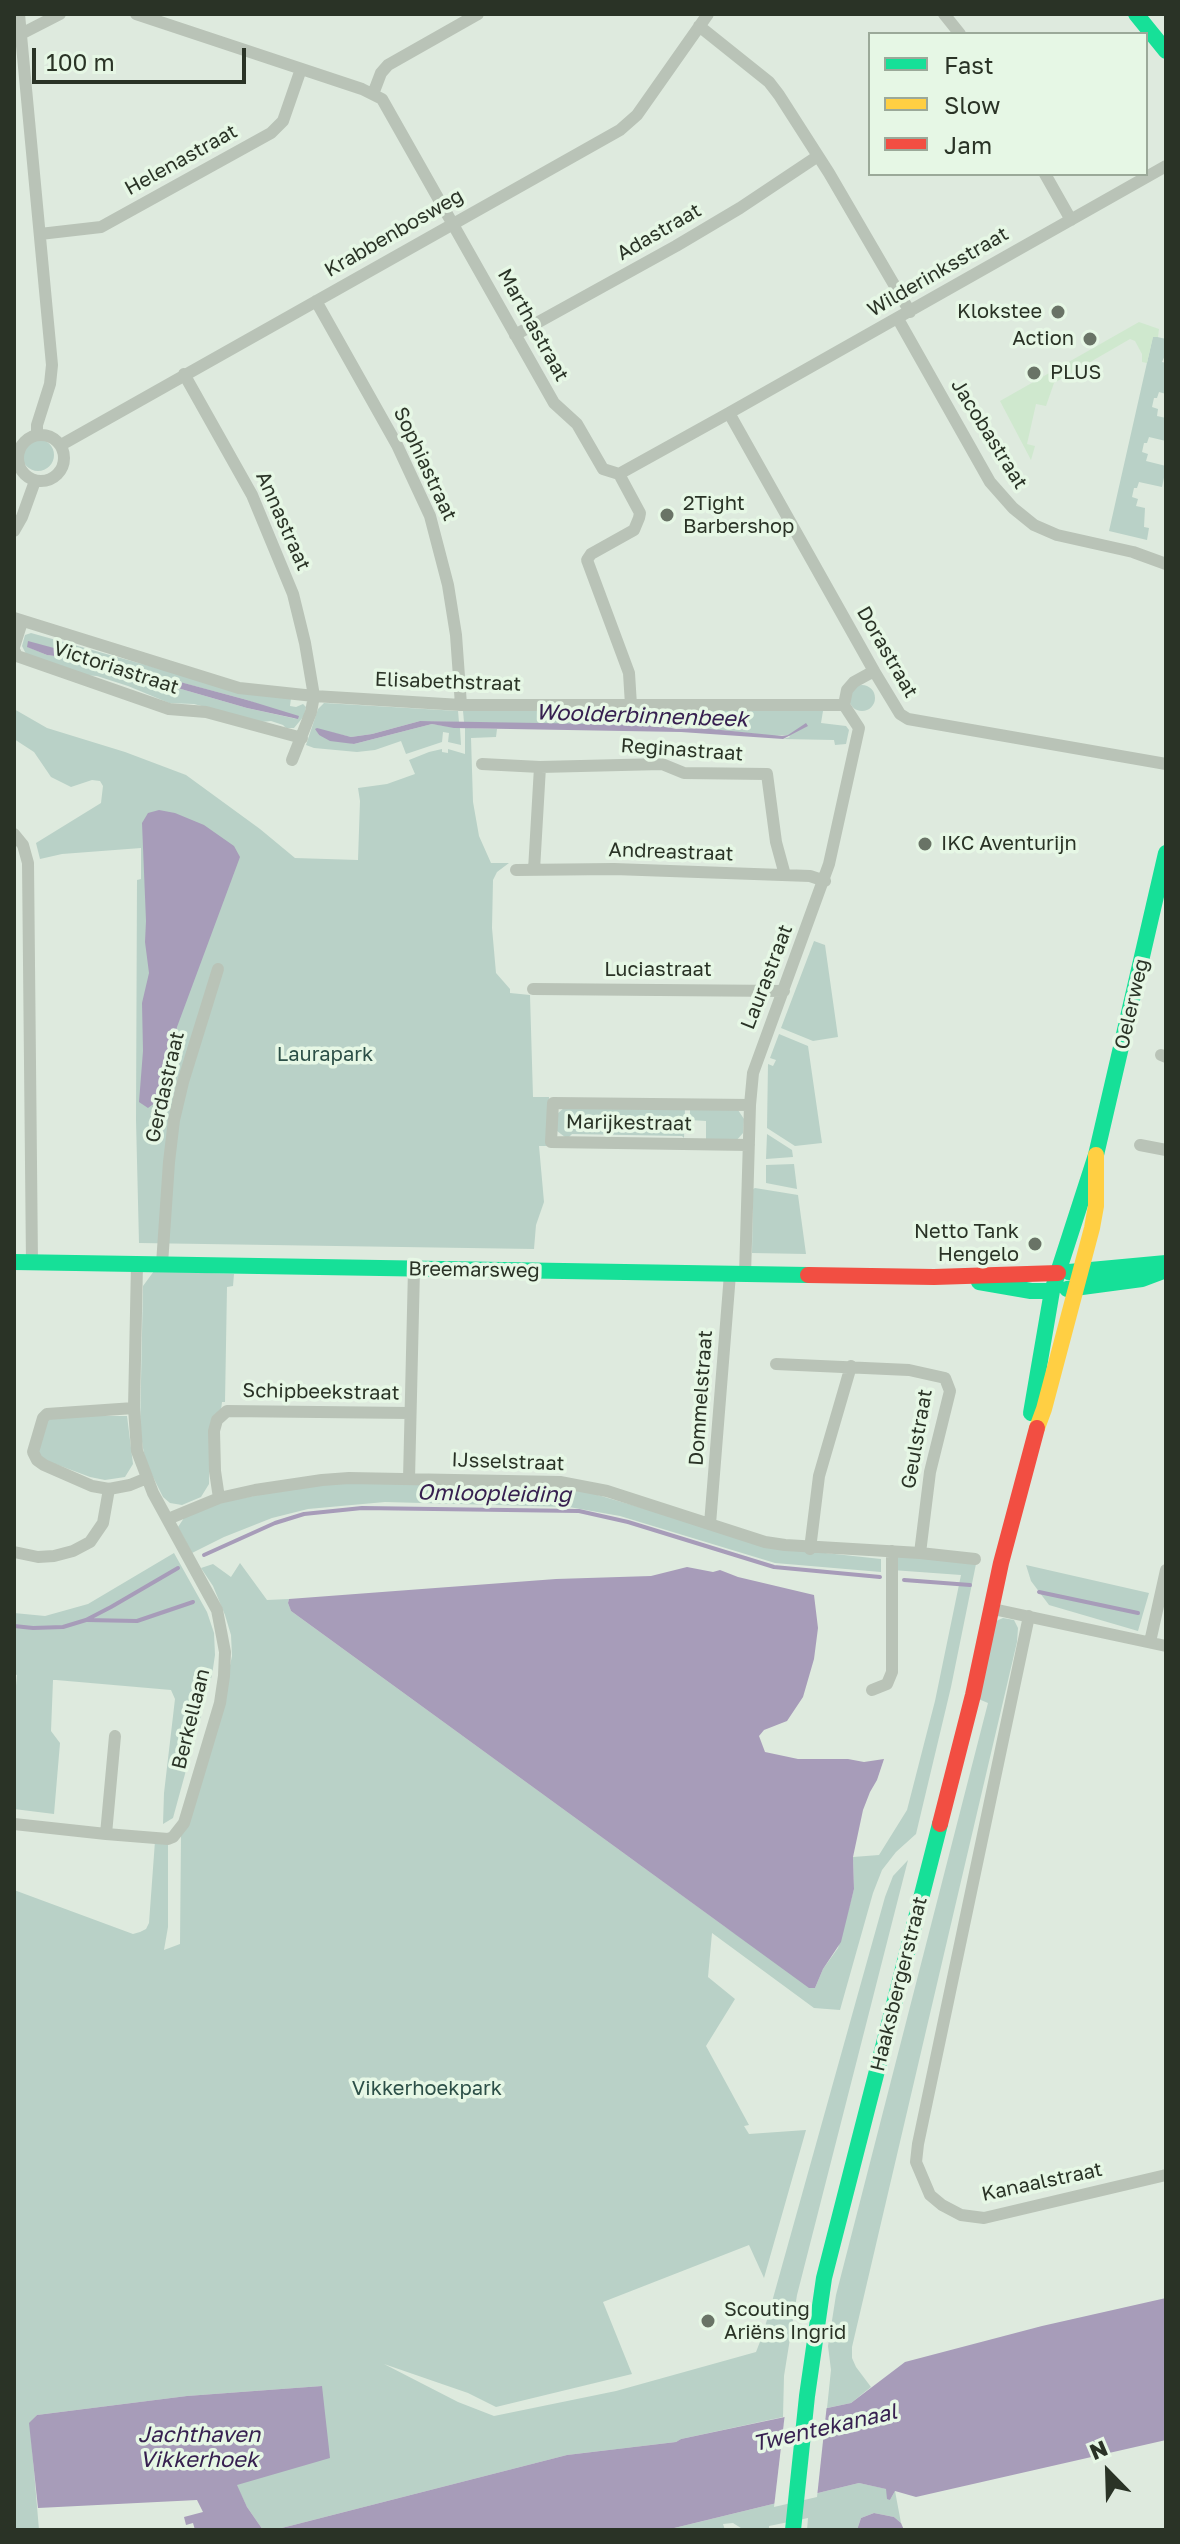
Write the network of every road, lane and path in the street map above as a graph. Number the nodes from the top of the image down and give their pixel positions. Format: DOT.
graph roads {
  1 [pos="19,14"];
  2 [pos="60,14"];
  3 [pos="136,14"];
  4 [pos="181,14"];
  5 [pos="707,14"];
  6 [pos="944,14"];
  7 [pos="1136,14"];
  8 [pos="472,15"];
  9 [pos="699,26"];
  10 [pos="176,27"];
  11 [pos="958,32"];
  12 [pos="21,34"];
  13 [pos="1166,51"];
  14 [pos="301,69"];
  15 [pos="373,94"];
  16 [pos="29,110"];
  17 [pos="14,112"];
  18 [pos="818,156"];
  19 [pos="1166,166"];
  20 [pos="1046,176"];
  21 [pos="1071,220"];
  22 [pos="452,222"];
  23 [pos="40,234"];
  24 [pos="316,301"];
  25 [pos="910,312"];
  26 [pos="898,319"];
  27 [pos="515,335"];
  28 [pos="184,374"];
  29 [pos="729,413"];
  30 [pos="37,434"];
  31 [pos="61,445"];
  32 [pos="16,450"];
  33 [pos="619,474"];
  34 [pos="35,481"];
  35 [pos="14,531"];
  36 [pos="1166,564"];
  37 [pos="18,620"];
  38 [pos="14,648"];
  39 [pos="874,671"];
  40 [pos="314,696"];
  41 [pos="461,705"];
  42 [pos="631,705"];
  43 [pos="844,705"];
  44 [pos="302,738"];
  45 [pos="292,760"];
  46 [pos="482,764"];
  47 [pos="1166,764"];
  48 [pos="540,767"];
  49 [pos="14,834"];
  50 [pos="1166,853"];
  51 [pos="516,870"];
  52 [pos="534,870"];
  53 [pos="785,875"];
  54 [pos="825,881"];
  55 [pos="218,969"];
  56 [pos="533,989"];
  57 [pos="784,991"];
  58 [pos="750,1105"];
  59 [pos="749,1145"];
  60 [pos="1140,1145"];
  61 [pos="1166,1150"];
  62 [pos="1096,1155"];
  63 [pos="14,1262"];
  64 [pos="32,1263"];
  65 [pos="1166,1263"];
  66 [pos="137,1264"];
  67 [pos="162,1264"];
  68 [pos="414,1269"];
  69 [pos="1080,1270"];
  70 [pos="1166,1270"];
  71 [pos="1058,1273"];
  72 [pos="737,1274"];
  73 [pos="934,1277"];
  74 [pos="1075,1288"];
  75 [pos="1052,1291"];
  76 [pos="776,1364"];
  77 [pos="851,1366"];
  78 [pos="134,1408"];
  79 [pos="410,1413"];
  80 [pos="1031,1443"];
  81 [pos="147,1478"];
  82 [pos="409,1479"];
  83 [pos="109,1489"];
  84 [pos="219,1498"];
  85 [pos="168,1519"];
  86 [pos="710,1524"];
  87 [pos="810,1549"];
  88 [pos="892,1551"];
  89 [pos="14,1552"];
  90 [pos="920,1553"];
  91 [pos="975,1559"];
  92 [pos="1166,1570"];
  93 [pos="993,1609"];
  94 [pos="1029,1616"];
  95 [pos="1150,1642"];
  96 [pos="1166,1646"];
  97 [pos="872,1690"];
  98 [pos="115,1736"];
  99 [pos="14,1824"];
  100 [pos="106,1834"];
  101 [pos="1166,2175"];
  102 [pos="794,2522"];
  1 -- 12 [label="street"];
  2 -- 12 [label="street"];
  3 -- 10 [label="street"];
  4 -- 10 [label="street"];
  5 -- 9 [label="street, Krabbenbosweg"];
  6 -- 11 [label="street"];
  7 -- 13 [label="main road"];
  8 -- 15 [label="street"];
  9 -- 18 [label="street"];
  9 -- 22 [label="street, Krabbenbosweg"];
  10 -- 14 [label="street"];
  12 -- 16 [label="street"];
  14 -- 15 [label="street"];
  14 -- 23 [label="street, Helenastraat"];
  15 -- 22 [label="street, Marthastraat"];
  16 -- 17 [label="street"];
  16 -- 23 [label="street"];
  18 -- 25 [label="street"];
  18 -- 27 [label="street, Adastraat"];
  19 -- 21 [label="street, Wilderinksstraat"];
  20 -- 21 [label="street"];
  21 -- 25 [label="street, Wilderinksstraat"];
  22 -- 24 [label="street, Krabbenbosweg"];
  22 -- 27 [label="street, Marthastraat"];
  23 -- 30 [label="street"];
  24 -- 28 [label="street, Krabbenbosweg"];
  24 -- 41 [label="street, Sophiastraat"];
  25 -- 26 [label="street, Wilderinksstraat"];
  26 -- 29 [label="street, Wilderinksstraat"];
  26 -- 36 [label="street, Jacobastraat"];
  27 -- 33 [label="street, Marthastraat"];
  28 -- 31 [label="street, Krabbenbosweg"];
  28 -- 40 [label="street, Annastraat"];
  29 -- 33 [label="street, Wilderinksstraat"];
  29 -- 39 [label="street, Dorastraat"];
  30 -- 31 [label="street"];
  30 -- 32 [label="street"];
  31 -- 34 [label="street"];
  32 -- 34 [label="street"];
  33 -- 42 [label="street, Marthastraat"];
  34 -- 35 [label="street"];
  37 -- 38 [label="street, Victoriastraat"];
  37 -- 40 [label="street, Elisabethstraat"];
  38 -- 44 [label="street, Victoriastraat"];
  39 -- 43 [label="street"];
  39 -- 47 [label="street, Dorastraat"];
  40 -- 41 [label="street, Elisabethstraat"];
  40 -- 44 [label="street"];
  41 -- 42 [label="street, Elisabethstraat"];
  42 -- 43 [label="street, Elisabethstraat"];
  43 -- 54 [label="street, Laurastraat"];
  44 -- 45 [label="street"];
  46 -- 48 [label="street, Reginastraat"];
  48 -- 52 [label="street"];
  48 -- 53 [label="street, Reginastraat"];
  49 -- 64 [label="street"];
  50 -- 62 [label="main road, Oelerweg"];
  51 -- 52 [label="street, Andreastraat"];
  52 -- 53 [label="street, Andreastraat"];
  53 -- 54 [label="street, Andreastraat"];
  54 -- 57 [label="street, Laurastraat"];
  55 -- 67 [label="street, Gerdastraat"];
  56 -- 57 [label="street, Luciastraat"];
  57 -- 58 [label="street, Laurastraat"];
  58 -- 59 [label="street, Laurastraat"];
  58 -- 59 [label="street, Marijkestraat"];
  59 -- 72 [label="street, Laurastraat"];
  60 -- 61 [label="street"];
  62 -- 69 [label="main road, Oelerweg"];
  62 -- 71 [label="main road, Oelerweg"];
  63 -- 64 [label="main road, Breemarsweg"];
  64 -- 66 [label="main road, Breemarsweg"];
  65 -- 69 [label="main road, Breemarsweg"];
  66 -- 67 [label="main road, Breemarsweg"];
  66 -- 78 [label="street, Berkellaan"];
  67 -- 68 [label="main road, Breemarsweg"];
  68 -- 72 [label="main road, Breemarsweg"];
  68 -- 79 [label="street"];
  69 -- 71 [label="main road, Breemarsweg"];
  69 -- 74 [label="main road, Oelerweg"];
  70 -- 74 [label="main road, Breemarsweg"];
  71 -- 73 [label="main road, Breemarsweg"];
  71 -- 75 [label="main road, Oelerweg"];
  72 -- 73 [label="main road, Breemarsweg"];
  72 -- 86 [label="street, Dommelstraat"];
  73 -- 75 [label="main road, Breemarsweg"];
  74 -- 75 [label="main road, Breemarsweg"];
  74 -- 80 [label="main road, Haaksbergerstraat"];
  75 -- 80 [label="main road, Haaksbergerstraat"];
  76 -- 77 [label="street, Geulstraat"];
  77 -- 87 [label="street"];
  77 -- 90 [label="street, Geulstraat"];
  78 -- 81 [label="street, Berkellaan"];
  78 -- 83 [label="street"];
  79 -- 82 [label="street"];
  79 -- 84 [label="street, Schipbeekstraat"];
  80 -- 93 [label="main road, Haaksbergerstraat"];
  81 -- 83 [label="street"];
  81 -- 85 [label="street, Berkellaan"];
  82 -- 84 [label="street, IJsselstraat"];
  82 -- 86 [label="street, IJsselstraat"];
  83 -- 89 [label="street"];
  84 -- 85 [label="street, IJsselstraat"];
  85 -- 100 [label="street, Berkellaan"];
  86 -- 87 [label="street, IJsselstraat"];
  87 -- 88 [label="street, IJsselstraat"];
  88 -- 90 [label="street, IJsselstraat"];
  88 -- 97 [label="street"];
  90 -- 91 [label="street, IJsselstraat"];
  92 -- 95 [label="street"];
  93 -- 94 [label="street"];
  93 -- 102 [label="main road, Haaksbergerstraat"];
  94 -- 95 [label="street"];
  94 -- 101 [label="street, Kanaalstraat"];
  95 -- 96 [label="street"];
  98 -- 100 [label="street"];
  99 -- 100 [label="street"];
}
